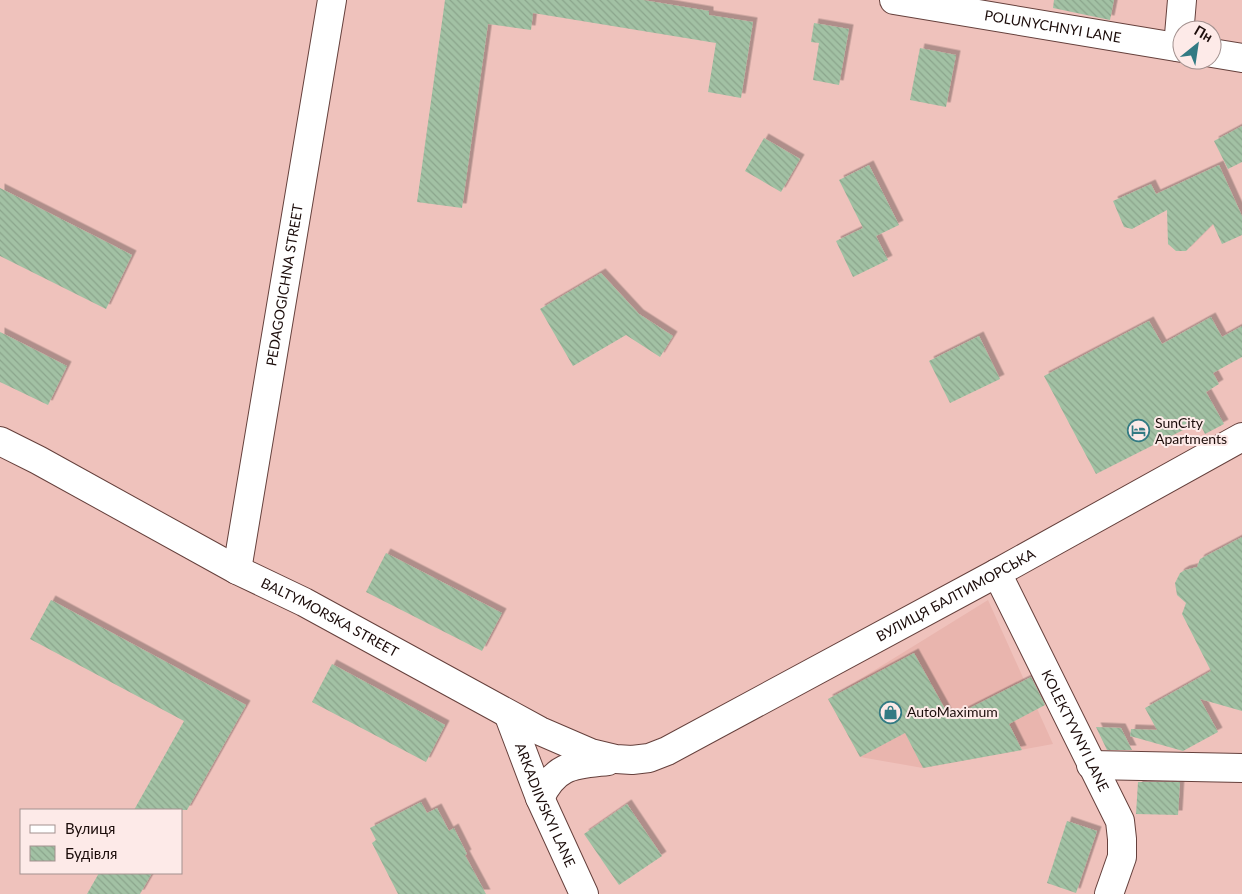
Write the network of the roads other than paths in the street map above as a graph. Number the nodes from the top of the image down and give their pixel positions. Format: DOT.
graph roads {
  1 [pos="332,0"];
  2 [pos="894,0"];
  3 [pos="1182,0"];
  4 [pos="995,9"];
  5 [pos="1181,20"];
  6 [pos="1172,45"];
  7 [pos="1222,55"];
  8 [pos="1242,58"];
  9 [pos="1242,437"];
  10 [pos="0,441"];
  11 [pos="237,570"];
  12 [pos="997,573"];
  13 [pos="509,716"];
  14 [pos="616,760"];
  15 [pos="1092,765"];
  16 [pos="1242,768"];
  17 [pos="540,798"];
  18 [pos="584,894"];
  19 [pos="1110,894"];
  1 -- 11 [label="street, PEDAGOGICHNA STREET"];
  2 -- 4 [label="street, POLUNYCHNYI LANE"];
  3 -- 5 [label="street"];
  4 -- 6 [label="street, POLUNYCHNYI LANE"];
  7 -- 8 [label="street"];
  9 -- 12 [label="street, ВУЛИЦЯ БАЛТИМОРСЬКА"];
  10 -- 11 [label="street, BALTYMORSKA STREET"];
  11 -- 13 [label="street, BALTYMORSKA STREET"];
  12 -- 14 [label="street, BALTYMORSKA STREET"];
  12 -- 15 [label="street, KOLEKTYVNYI LANE"];
  13 -- 14 [label="street, BALTYMORSKA STREET"];
  13 -- 17 [label="street, ARKADIIVSKYI LANE"];
  14 -- 17 [label="street"];
  15 -- 16 [label="street"];
  15 -- 19 [label="street, KOLEKTYVNYI LANE"];
  17 -- 18 [label="street, ARKADIIVSKYI LANE"];
}
